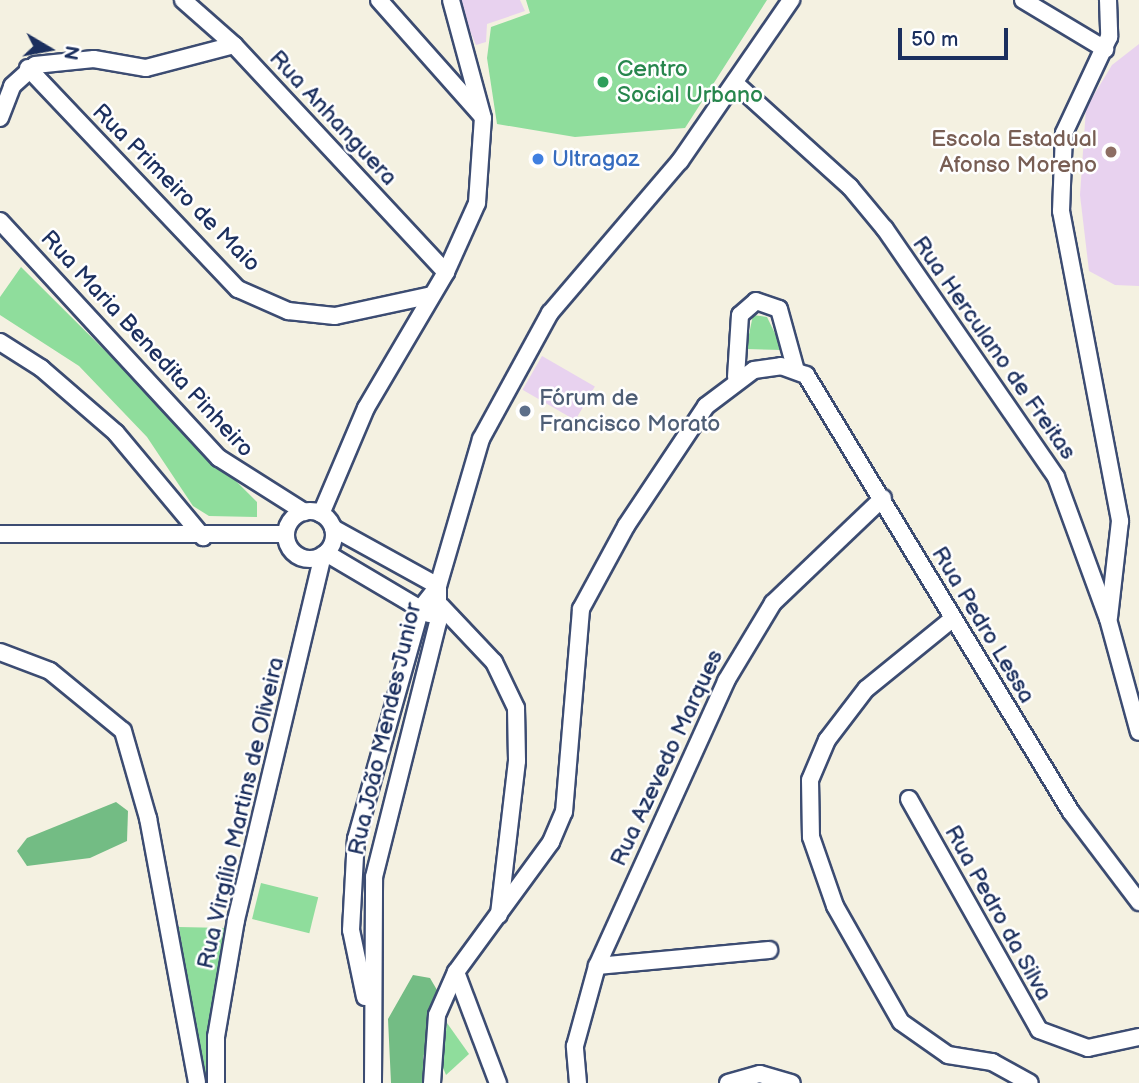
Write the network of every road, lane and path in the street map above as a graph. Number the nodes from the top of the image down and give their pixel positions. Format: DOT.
graph roads {
  1 [pos="183,0"];
  2 [pos="379,0"];
  3 [pos="451,0"];
  4 [pos="791,0"];
  5 [pos="1023,0"];
  6 [pos="1108,0"];
  7 [pos="234,45"];
  8 [pos="1105,49"];
  9 [pos="28,68"];
  10 [pos="736,84"];
  11 [pos="0,118"];
  12 [pos="483,118"];
  13 [pos="0,221"];
  14 [pos="446,272"];
  15 [pos="432,295"];
  16 [pos="0,342"];
  17 [pos="795,367"];
  18 [pos="736,377"];
  19 [pos="883,498"];
  20 [pos="304,512"];
  21 [pos="321,514"];
  22 [pos="333,528"];
  23 [pos="0,534"];
  24 [pos="286,534"];
  25 [pos="203,537"];
  26 [pos="324,554"];
  27 [pos="438,586"];
  28 [pos="421,608"];
  29 [pos="440,614"];
  30 [pos="1108,619"];
  31 [pos="951,620"];
  32 [pos="0,652"];
  33 [pos="1139,732"];
  34 [pos="909,799"];
  35 [pos="1139,902"];
  36 [pos="498,917"];
  37 [pos="769,950"];
  38 [pos="597,966"];
  39 [pos="456,972"];
  40 [pos="372,1019"];
  41 [pos="1139,1037"];
  42 [pos="197,1083"];
  43 [pos="216,1083"];
  44 [pos="373,1083"];
  45 [pos="432,1083"];
  46 [pos="498,1083"];
  47 [pos="578,1083"];
  48 [pos="727,1083"];
  49 [pos="792,1083"];
  50 [pos="1030,1083"];
  1 -- 7 [label="street, Rua Anhanguera"];
  2 -- 12 [label="street"];
  3 -- 12 [label="street"];
  4 -- 10 [label="street, Rua João Mendes Junior"];
  5 -- 8 [label="street"];
  6 -- 8 [label="street"];
  7 -- 9 [label="street"];
  7 -- 14 [label="street, Rua Anhanguera"];
  8 -- 30 [label="street"];
  9 -- 11 [label="street"];
  9 -- 15 [label="street, Rua Primeiro de Maio"];
  10 -- 27 [label="street, Rua João Mendes Junior"];
  10 -- 30 [label="street, Rua Herculano de Freitas"];
  12 -- 14 [label="street"];
  13 -- 20 [label="street, Rua Maria Benedita Pinheiro"];
  14 -- 15 [label="street"];
  15 -- 21 [label="street"];
  16 -- 25 [label="street"];
  17 -- 18 [label="street"];
  17 -- 18 [label="street"];
  17 -- 19 [label="street, Rua Pedro Lessa"];
  18 -- 36 [label="street"];
  19 -- 31 [label="street, Rua Pedro Lessa"];
  19 -- 38 [label="street, Rua Azevedo Marques"];
  20 -- 21 [label="street"];
  20 -- 24 [label="street"];
  21 -- 22 [label="street"];
  22 -- 26 [label="street"];
  22 -- 27 [label="street"];
  23 -- 25 [label="street"];
  24 -- 25 [label="street"];
  24 -- 26 [label="street"];
  26 -- 28 [label="street"];
  26 -- 43 [label="street, Rua Virgílio Martins de Oliveira"];
  27 -- 28 [label="street, Rua João Mendes Junior"];
  27 -- 29 [label="street, Rua João Mendes Junior"];
  28 -- 29 [label="street"];
  28 -- 40 [label="street, Rua João Mendes Junior"];
  29 -- 36 [label="street"];
  29 -- 40 [label="street, Rua João Mendes Junior"];
  30 -- 33 [label="street, Rua Herculano de Freitas"];
  31 -- 35 [label="street, Rua Pedro Lessa"];
  31 -- 50 [label="street"];
  32 -- 42 [label="street"];
  34 -- 41 [label="street, Rua Pedro da Silva"];
  36 -- 39 [label="street"];
  37 -- 38 [label="street"];
  38 -- 47 [label="street, Rua Azevedo Marques"];
  39 -- 45 [label="street"];
  39 -- 46 [label="street"];
  40 -- 44 [label="street"];
  48 -- 49 [label="street"];
}
